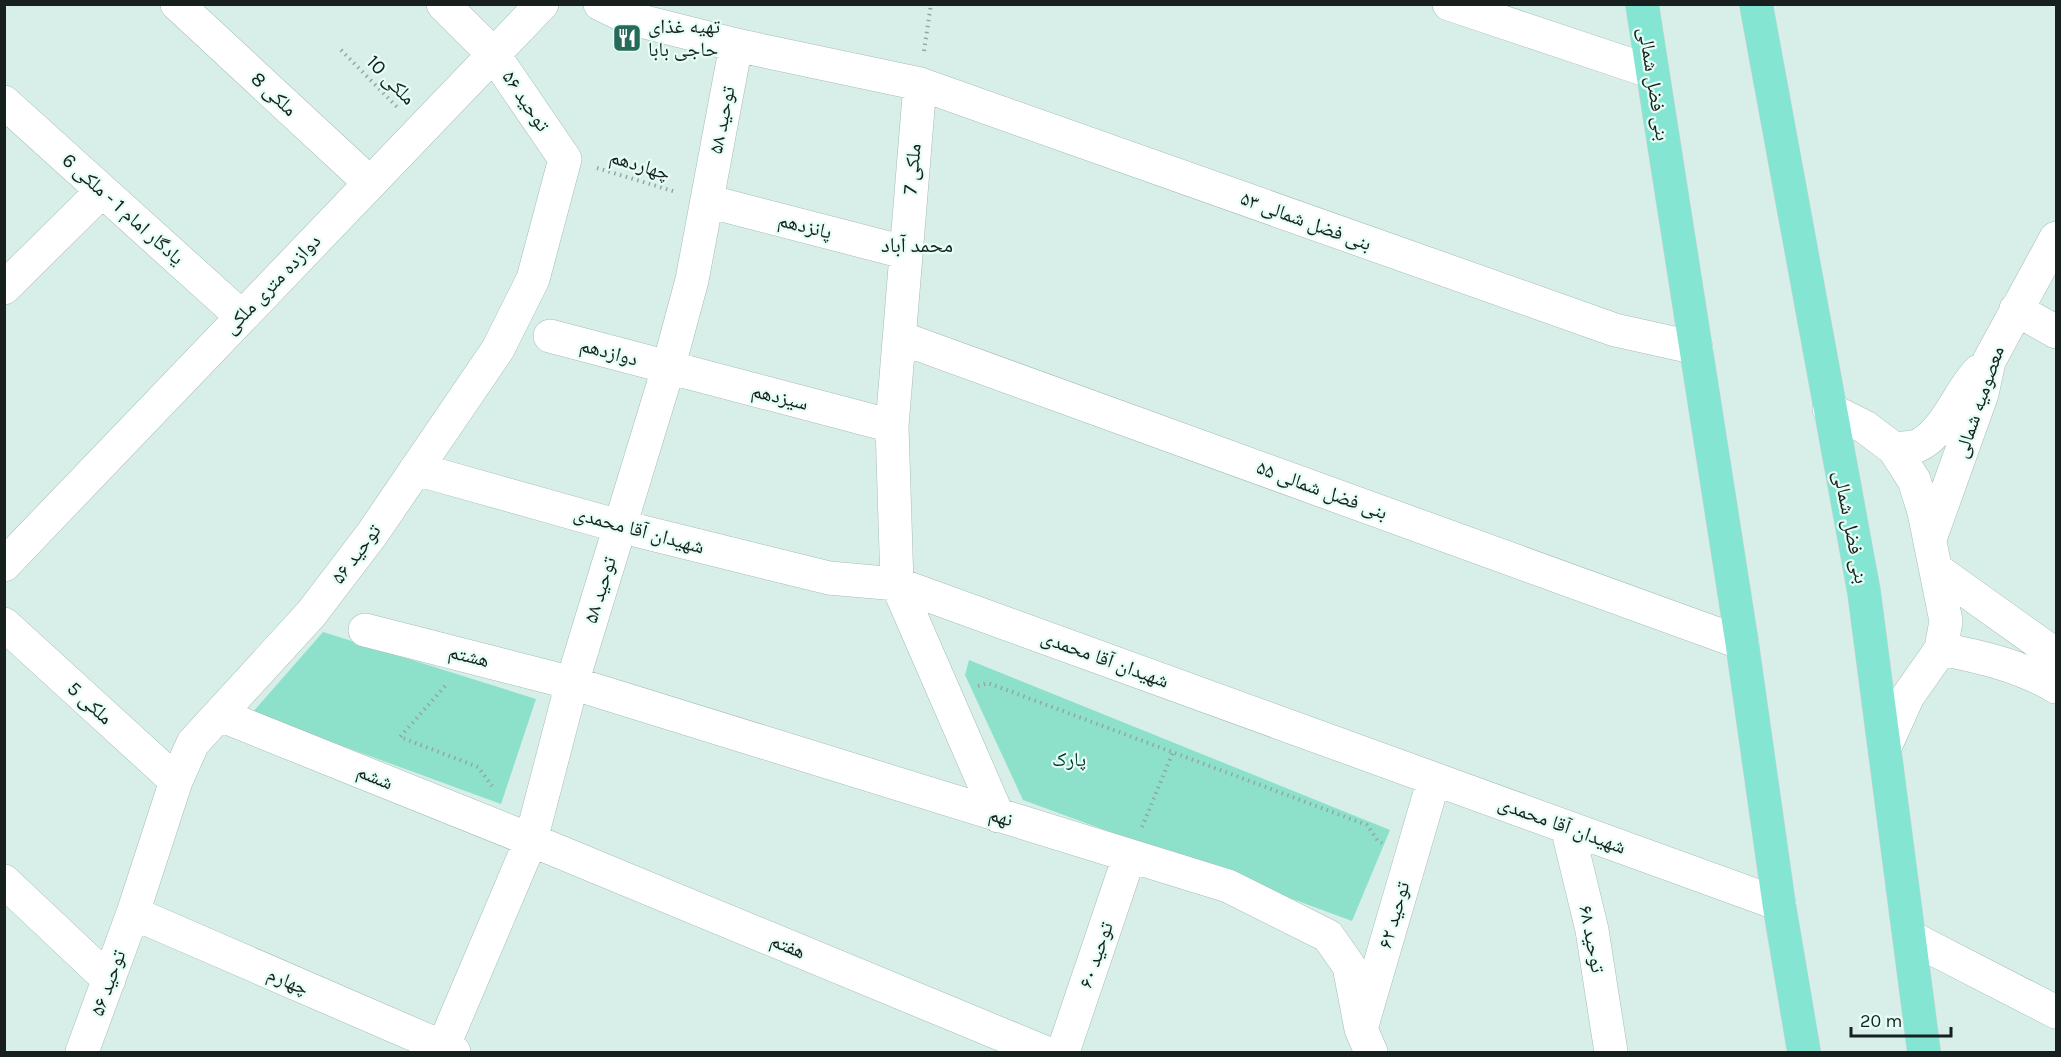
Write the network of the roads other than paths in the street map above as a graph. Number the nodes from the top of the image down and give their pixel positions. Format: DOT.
graph roads {
  1 [pos="177,4"];
  2 [pos="443,4"];
  3 [pos="542,4"];
  4 [pos="600,4"];
  5 [pos="1449,4"];
  6 [pos="1642,4"];
  7 [pos="1756,4"];
  8 [pos="736,45"];
  9 [pos="494,55"];
  10 [pos="1652,72"];
  11 [pos="920,84"];
  12 [pos="9,115"];
  13 [pos="370,183"];
  14 [pos="102,191"];
  15 [pos="707,201"];
  16 [pos="2056,238"];
  17 [pos="904,252"];
  18 [pos="4,288"];
  19 [pos="2016,309"];
  20 [pos="241,316"];
  21 [pos="2056,332"];
  22 [pos="550,336"];
  23 [pos="901,338"];
  24 [pos="1696,348"];
  25 [pos="1989,361"];
  26 [pos="668,369"];
  27 [pos="1829,409"];
  28 [pos="892,426"];
  29 [pos="1894,449"];
  30 [pos="416,469"];
  31 [pos="619,526"];
  32 [pos="1933,554"];
  33 [pos="4,565"];
  34 [pos="897,584"];
  35 [pos="4,624"];
  36 [pos="365,630"];
  37 [pos="1742,643"];
  38 [pos="1941,649"];
  39 [pos="2056,655"];
  40 [pos="572,683"];
  41 [pos="2056,687"];
  42 [pos="220,715"];
  43 [pos="1884,747"];
  44 [pos="1434,778"];
  45 [pos="176,781"];
  46 [pos="998,816"];
  47 [pos="1567,827"];
  48 [pos="531,840"];
  49 [pos="1129,857"];
  50 [pos="4,881"];
  51 [pos="1779,904"];
  52 [pos="133,913"];
  53 [pos="1910,937"];
  54 [pos="109,980"];
  55 [pos="2056,1012"];
  56 [pos="1362,1045"];
  57 [pos="446,1051"];
  58 [pos="82,1053"];
  59 [pos="1044,1053"];
  60 [pos="1063,1053"];
  61 [pos="1611,1053"];
  62 [pos="1804,1053"];
  63 [pos="1924,1053"];
  1 -- 13 [label="street, ملکی 8"];
  2 -- 9 [label="street, توحید ۵۶"];
  3 -- 9 [label="street, دوازده متری ملکی"];
  4 -- 8 [label="street"];
  5 -- 10 [label="street"];
  6 -- 10 [label="main road, بنی فضل شمالی"];
  7 -- 27 [label="main road, بنی فضل شمالی"];
  8 -- 11 [label="street"];
  8 -- 15 [label="street, توحید ۵۸"];
  9 -- 13 [label="street, دوازده متری ملکی"];
  9 -- 30 [label="street, توحید ۵۶"];
  10 -- 24 [label="main road, بنی فضل شمالی"];
  11 -- 17 [label="street, ملکی 7"];
  11 -- 24 [label="street, بنی فضل شمالی ۵۳"];
  12 -- 14 [label="street, یادگار امام 1 - ملکی 6"];
  13 -- 20 [label="street, دوازده متری ملکی"];
  14 -- 18 [label="street"];
  14 -- 20 [label="street, یادگار امام 1 - ملکی 6"];
  15 -- 17 [label="street, پانزدهم"];
  15 -- 26 [label="street, توحید ۵۸"];
  16 -- 19 [label="street, معصومیه شمالی"];
  17 -- 23 [label="street, ملکی 7"];
  19 -- 21 [label="street"];
  19 -- 25 [label="street, معصومیه شمالی"];
  20 -- 33 [label="street, دوازده متری ملکی"];
  22 -- 26 [label="street, دوازدهم"];
  23 -- 28 [label="street, ملکی 7"];
  23 -- 37 [label="street, بنی فضل شمالی ۵۵"];
  24 -- 37 [label="main road, بنی فضل شمالی"];
  25 -- 29 [label="street"];
  25 -- 32 [label="street, معصومیه شمالی"];
  26 -- 28 [label="street, سیزدهم"];
  26 -- 31 [label="street, توحید ۵۸"];
  27 -- 29 [label="street"];
  27 -- 43 [label="main road, بنی فضل شمالی"];
  28 -- 34 [label="street, ملکی 7"];
  29 -- 32 [label="street"];
  30 -- 31 [label="street, شهیدان آقا محمدی"];
  30 -- 42 [label="street, توحید ۵۶"];
  31 -- 34 [label="street, شهیدان آقا محمدی"];
  31 -- 40 [label="street, توحید ۵۸"];
  32 -- 38 [label="street"];
  32 -- 39 [label="street"];
  34 -- 44 [label="street, شهیدان آقا محمدی"];
  34 -- 46 [label="street"];
  35 -- 45 [label="street, ملکی 5"];
  36 -- 40 [label="street, هشتم"];
  37 -- 51 [label="main road, بنی فضل شمالی"];
  38 -- 41 [label="street"];
  38 -- 43 [label="street"];
  40 -- 46 [label="street, نهم"];
  40 -- 48 [label="street, توحید ۵۸"];
  42 -- 45 [label="street, توحید ۵۶"];
  42 -- 48 [label="street, ششم"];
  43 -- 53 [label="main road, بنی فضل شمالی"];
  44 -- 47 [label="street, شهیدان آقا محمدی"];
  44 -- 56 [label="street, توحید ۶۲"];
  45 -- 52 [label="street, توحید ۵۶"];
  46 -- 49 [label="street, نهم"];
  47 -- 51 [label="street, شهیدان آقا محمدی"];
  47 -- 61 [label="street, توحید ۶۸"];
  48 -- 57 [label="street, توحید ۵۸"];
  48 -- 59 [label="street, هفتم"];
  49 -- 56 [label="street, نهم"];
  49 -- 60 [label="street, توحید ۶۰"];
  50 -- 54 [label="street"];
  51 -- 62 [label="main road, بنی فضل شمالی"];
  52 -- 54 [label="street, توحید ۵۶"];
  52 -- 57 [label="street, چهارم"];
  53 -- 55 [label="street"];
  53 -- 63 [label="main road, بنی فضل شمالی"];
  54 -- 58 [label="street, توحید ۵۶"];
}
